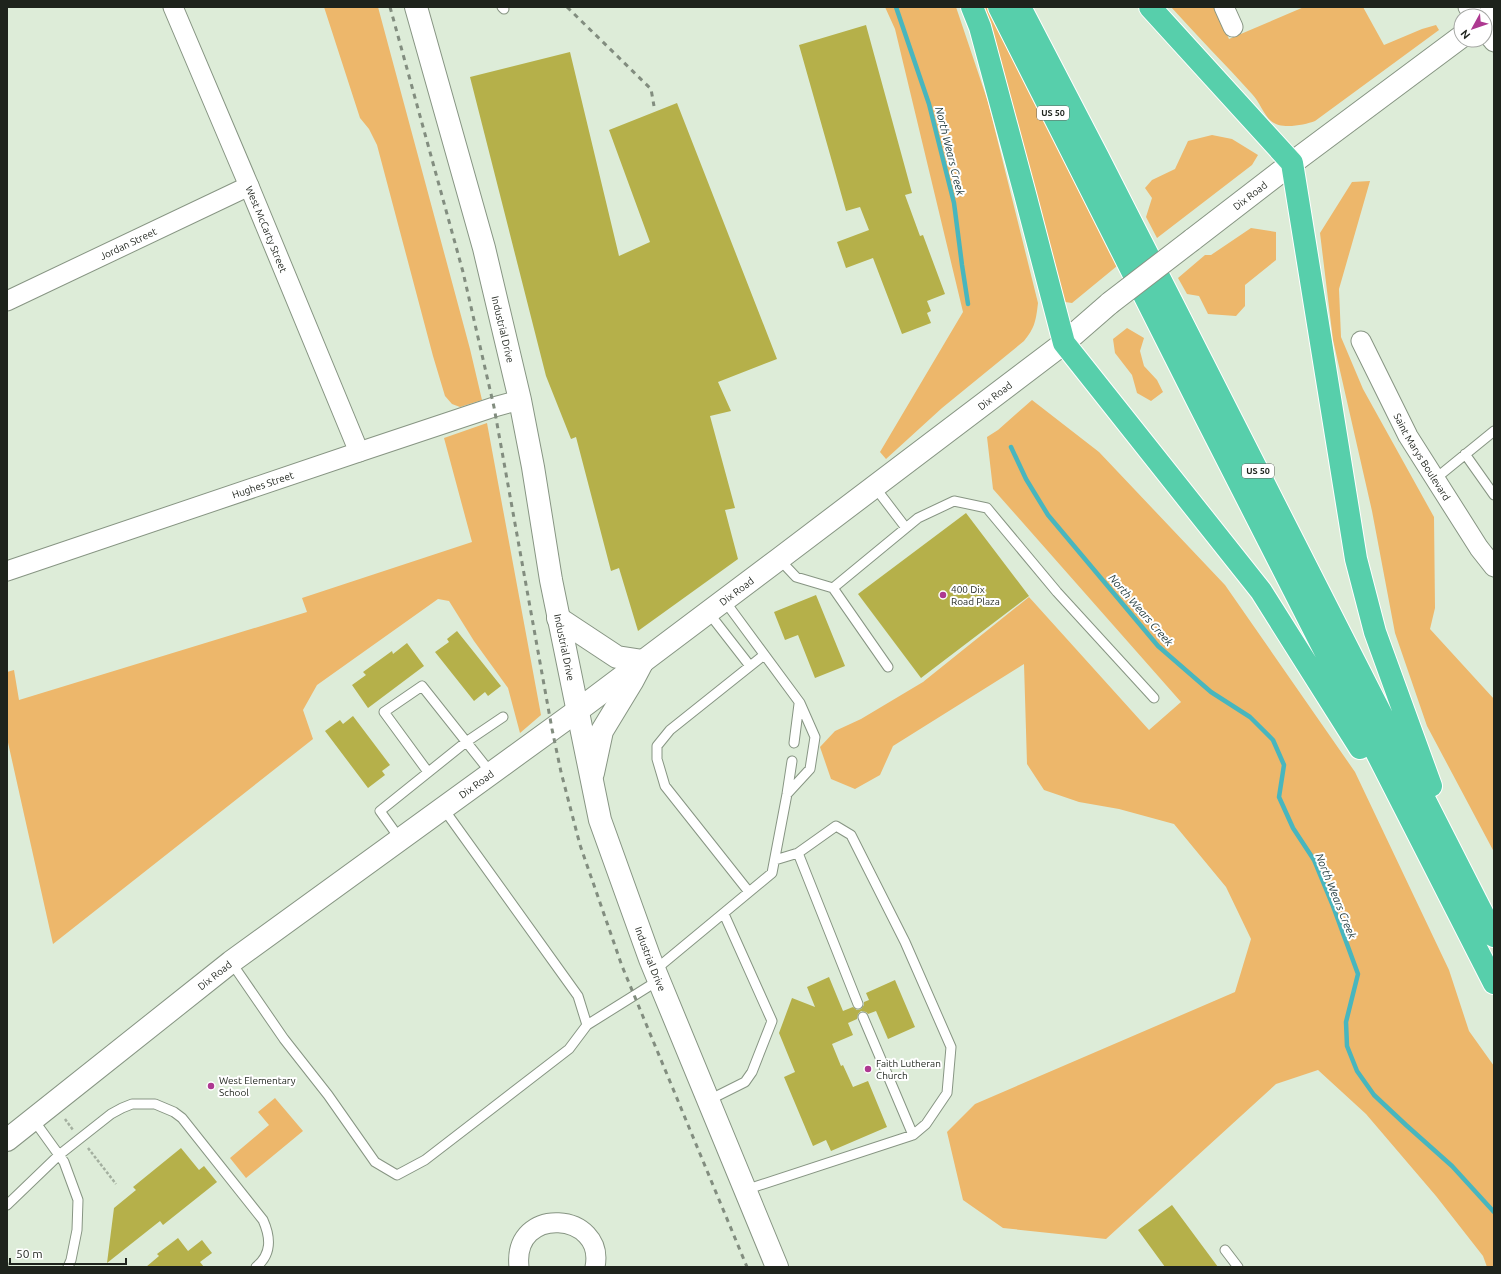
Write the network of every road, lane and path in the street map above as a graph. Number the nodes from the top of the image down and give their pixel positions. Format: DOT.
graph roads {
  1 [pos="173,7"];
  2 [pos="416,7"];
  3 [pos="972,7"];
  4 [pos="999,7"];
  5 [pos="1020,7"];
  6 [pos="1150,7"];
  7 [pos="1224,7"];
  8 [pos="1233,27"];
  9 [pos="1453,43"];
  10 [pos="1292,163"];
  11 [pos="249,186"];
  12 [pos="7,301"];
  13 [pos="1362,341"];
  14 [pos="1064,343"];
  15 [pos="520,400"];
  16 [pos="1494,431"];
  17 [pos="359,452"];
  18 [pos="1465,454"];
  19 [pos="1435,479"];
  20 [pos="874,486"];
  21 [pos="1494,495"];
  22 [pos="906,528"];
  23 [pos="779,559"];
  24 [pos="1494,567"];
  25 [pos="7,571"];
  26 [pos="833,588"];
  27 [pos="716,606"];
  28 [pos="558,618"];
  29 [pos="764,655"];
  30 [pos="643,661"];
  31 [pos="750,666"];
  32 [pos="888,667"];
  33 [pos="1154,698"];
  34 [pos="800,703"];
  35 [pos="576,711"];
  36 [pos="503,717"];
  37 [pos="466,742"];
  38 [pos="794,743"];
  39 [pos="792,761"];
  40 [pos="428,772"];
  41 [pos="491,772"];
  42 [pos="591,782"];
  43 [pos="787,794"];
  44 [pos="443,808"];
  45 [pos="400,839"];
  46 [pos="798,853"];
  47 [pos="775,860"];
  48 [pos="1438,872"];
  49 [pos="749,892"];
  50 [pos="1473,895"];
  51 [pos="724,914"];
  52 [pos="1494,936"];
  53 [pos="231,962"];
  54 [pos="657,975"];
  55 [pos="1494,982"];
  56 [pos="858,1004"];
  57 [pos="863,1017"];
  58 [pos="587,1025"];
  59 [pos="709,1100"];
  60 [pos="33,1119"];
  61 [pos="65,1119"];
  62 [pos="913,1136"];
  63 [pos="80,1138"];
  64 [pos="7,1140"];
  65 [pos="59,1155"];
  66 [pos="116,1184"];
  67 [pos="745,1190"];
  68 [pos="7,1205"];
  69 [pos="1225,1250"];
  70 [pos="7,1263"];
  71 [pos="11,1267"];
  72 [pos="68,1267"];
  73 [pos="256,1267"];
  74 [pos="519,1267"];
  75 [pos="595,1267"];
  76 [pos="777,1267"];
  77 [pos="1238,1267"];
  1 -- 11 [label="street, West McCarty Street"];
  2 -- 15 [label="main road, Industrial Drive"];
  3 -- 14 [label="highway"];
  4 -- 48 [label="highway, US 50"];
  5 -- 50 [label="highway, US 50"];
  6 -- 10 [label="highway"];
  7 -- 8 [label="street"];
  9 -- 10 [label="main road, Dix Road"];
  10 -- 14 [label="main road, Dix Road, bridge"];
  10 -- 50 [label="highway"];
  11 -- 12 [label="street, Jordan Street"];
  11 -- 17 [label="street, West McCarty Street"];
  13 -- 19 [label="street, Saint Marys Boulevard"];
  14 -- 20 [label="main road, Dix Road"];
  14 -- 48 [label="highway"];
  15 -- 17 [label="street, Hughes Street"];
  15 -- 28 [label="main road, Industrial Drive"];
  16 -- 18 [label="lane"];
  17 -- 25 [label="street, Hughes Street"];
  18 -- 19 [label="lane"];
  18 -- 21 [label="lane"];
  19 -- 24 [label="street, Saint Marys Boulevard"];
  20 -- 22 [label="lane"];
  20 -- 23 [label="main road, Dix Road"];
  22 -- 26 [label="lane"];
  22 -- 33 [label="lane"];
  23 -- 26 [label="lane"];
  23 -- 27 [label="main road, Dix Road"];
  26 -- 32 [label="lane"];
  27 -- 29 [label="lane"];
  27 -- 30 [label="main road, Dix Road"];
  27 -- 31 [label="lane"];
  28 -- 30 [label="main road"];
  28 -- 35 [label="main road, Industrial Drive"];
  29 -- 31 [label="lane"];
  29 -- 34 [label="lane"];
  30 -- 35 [label="main road, Dix Road"];
  30 -- 42 [label="main road"];
  31 -- 49 [label="lane"];
  34 -- 38 [label="lane"];
  34 -- 43 [label="lane"];
  35 -- 41 [label="main road, Dix Road"];
  35 -- 42 [label="main road, Industrial Drive"];
  36 -- 37 [label="lane"];
  37 -- 40 [label="lane"];
  37 -- 40 [label="lane"];
  37 -- 41 [label="lane"];
  39 -- 43 [label="lane"];
  40 -- 45 [label="lane"];
  41 -- 44 [label="main road, Dix Road"];
  42 -- 54 [label="main road, Industrial Drive"];
  43 -- 47 [label="lane"];
  44 -- 45 [label="main road, Dix Road"];
  44 -- 58 [label="lane"];
  45 -- 53 [label="main road, Dix Road"];
  46 -- 47 [label="lane"];
  46 -- 56 [label="lane"];
  46 -- 62 [label="lane"];
  47 -- 49 [label="lane"];
  48 -- 55 [label="highway, US 50"];
  49 -- 51 [label="lane"];
  50 -- 52 [label="highway, US 50"];
  51 -- 54 [label="lane"];
  51 -- 59 [label="lane"];
  53 -- 58 [label="lane"];
  53 -- 60 [label="main road, Dix Road"];
  54 -- 58 [label="lane"];
  54 -- 59 [label="main road, Industrial Drive"];
  57 -- 62 [label="lane"];
  59 -- 67 [label="main road, Industrial Drive"];
  60 -- 64 [label="main road, Dix Road"];
  60 -- 65 [label="lane"];
  61 -- 63 [label="path"];
  62 -- 67 [label="lane"];
  63 -- 65 [label="lane"];
  63 -- 66 [label="path"];
  63 -- 73 [label="lane"];
  65 -- 68 [label="lane"];
  65 -- 72 [label="lane"];
  67 -- 76 [label="main road, Industrial Drive"];
  69 -- 77 [label="lane"];
  70 -- 71 [label="path"];
  74 -- 75 [label="street"];
}
